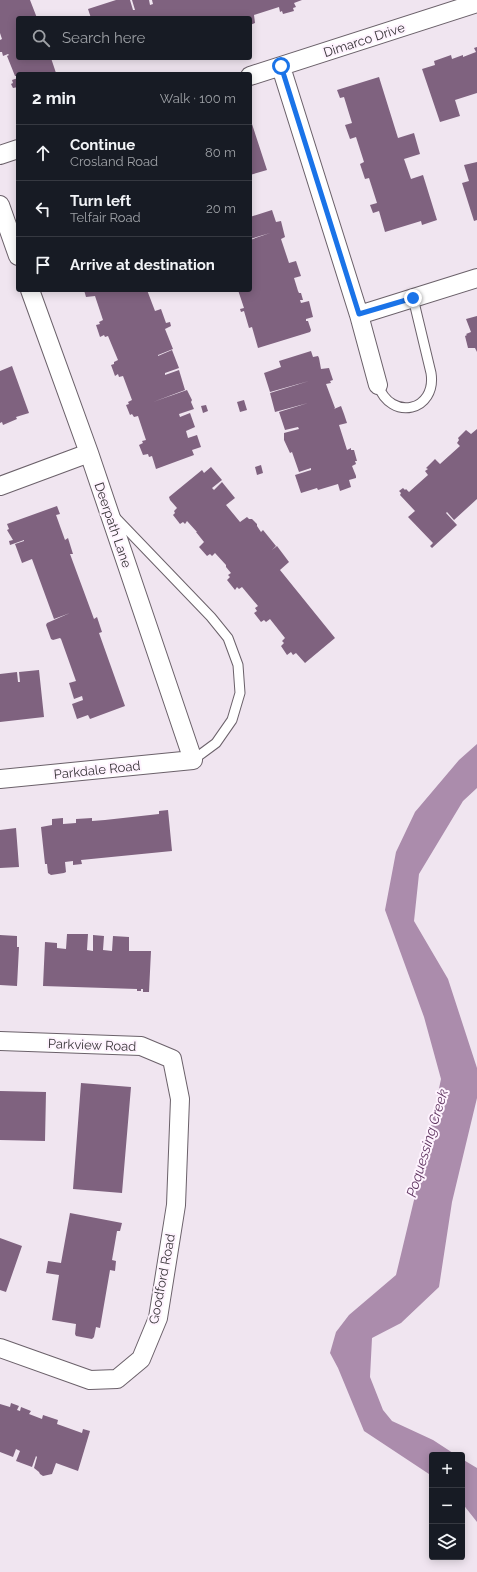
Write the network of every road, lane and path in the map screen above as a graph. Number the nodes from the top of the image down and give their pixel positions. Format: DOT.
graph roads {
  1 [pos="477,3"];
  2 [pos="281,66"];
  3 [pos="252,75"];
  4 [pos="16,150"];
  5 [pos="0,154"];
  6 [pos="0,205"];
  7 [pos="16,250"];
  8 [pos="477,278"];
  9 [pos="31,292"];
  10 [pos="413,298"];
  11 [pos="359,314"];
  12 [pos="378,386"];
  13 [pos="89,453"];
  14 [pos="0,486"];
  15 [pos="108,510"];
  16 [pos="193,760"];
  17 [pos="0,779"];
  18 [pos="0,1041"];
  19 [pos="174,1069"];
  20 [pos="0,1348"];
  1 -- 2 [label="street, Dimarco Drive"];
  2 -- 3 [label="street, Dimarco Drive"];
  2 -- 11 [label="street"];
  4 -- 5 [label="street"];
  6 -- 7 [label="street"];
  8 -- 10 [label="street"];
  9 -- 13 [label="street, Deerpath Lane"];
  10 -- 11 [label="street"];
  10 -- 12 [label="lane"];
  11 -- 12 [label="street"];
  13 -- 14 [label="street"];
  13 -- 15 [label="street, Deerpath Lane"];
  15 -- 16 [label="street, Deerpath Lane"];
  15 -- 16 [label="lane"];
  16 -- 17 [label="street, Parkdale Road"];
  18 -- 19 [label="street, Parkview Road"];
  19 -- 20 [label="street, Goodford Road"];
}
